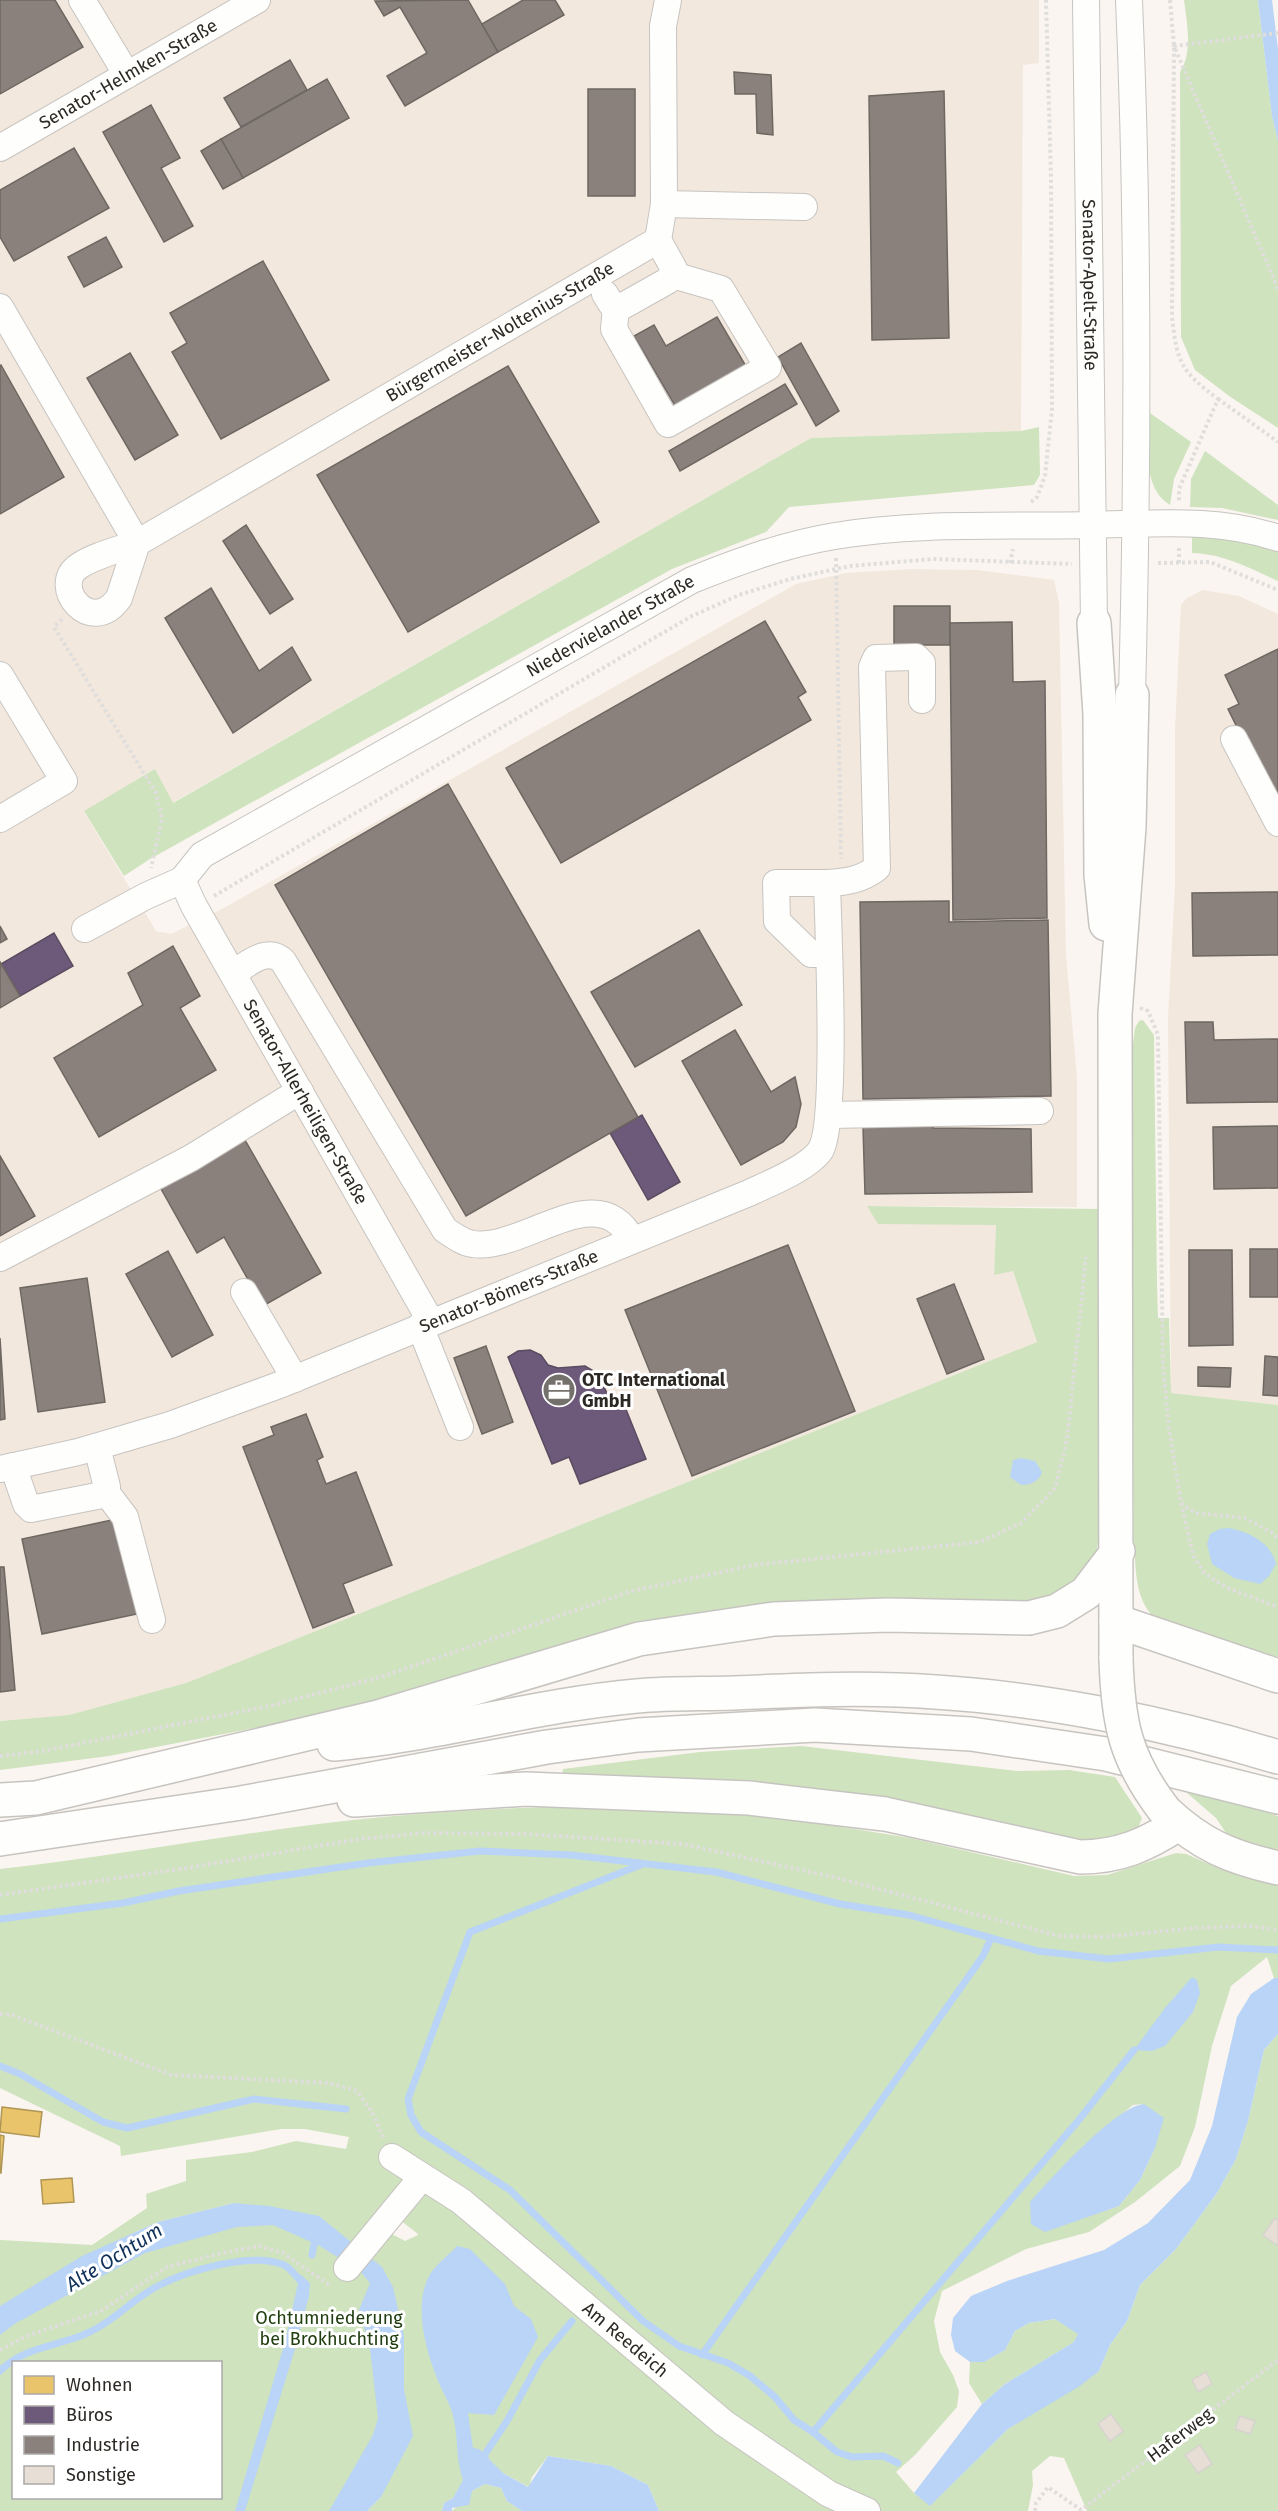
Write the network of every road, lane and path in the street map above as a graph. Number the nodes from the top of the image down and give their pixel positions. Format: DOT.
graph roads {
  1 [pos="82,0"];
  2 [pos="257,0"];
  3 [pos="668,0"];
  4 [pos="1046,0"];
  5 [pos="1086,0"];
  6 [pos="1129,0"];
  7 [pos="1170,0"];
  8 [pos="1278,33"];
  9 [pos="1174,46"];
  10 [pos="127,75"];
  11 [pos="0,148"];
  12 [pos="664,204"];
  13 [pos="804,207"];
  14 [pos="658,240"];
  15 [pos="673,275"];
  16 [pos="594,277"];
  17 [pos="1278,289"];
  18 [pos="0,307"];
  19 [pos="616,307"];
  20 [pos="1218,399"];
  21 [pos="1278,441"];
  22 [pos="1136,523"];
  23 [pos="1179,523"];
  24 [pos="1092,525"];
  25 [pos="1017,527"];
  26 [pos="835,536"];
  27 [pos="1278,538"];
  28 [pos="137,543"];
  29 [pos="1010,563"];
  30 [pos="1179,563"];
  31 [pos="1092,564"];
  32 [pos="1135,564"];
  33 [pos="837,569"];
  34 [pos="1278,590"];
  35 [pos="75,603"];
  36 [pos="1094,623"];
  37 [pos="0,675"];
  38 [pos="1131,695"];
  39 [pos="922,700"];
  40 [pos="1234,739"];
  41 [pos="0,819"];
  42 [pos="1278,823"];
  43 [pos="182,880"];
  44 [pos="827,883"];
  45 [pos="146,896"];
  46 [pos="194,906"];
  47 [pos="85,928"];
  48 [pos="828,954"];
  49 [pos="233,973"];
  50 [pos="1116,1006"];
  51 [pos="300,1092"];
  52 [pos="1041,1112"];
  53 [pos="829,1115"];
  54 [pos="632,1240"];
  55 [pos="0,1258"];
  56 [pos="1086,1265"];
  57 [pos="244,1293"];
  58 [pos="426,1324"];
  59 [pos="295,1379"];
  60 [pos="460,1427"];
  61 [pos="97,1447"];
  62 [pos="7,1467"];
  63 [pos="106,1492"];
  64 [pos="1181,1502"];
  65 [pos="1278,1539"];
  66 [pos="1118,1551"];
  67 [pos="1278,1607"];
  68 [pos="152,1620"];
  69 [pos="1116,1621"];
  70 [pos="1278,1676"];
  71 [pos="225,1755"];
  72 [pos="0,1756"];
  73 [pos="1278,1757"];
  74 [pos="1278,1797"];
  75 [pos="0,1800"];
  76 [pos="241,1803"];
  77 [pos="1172,1818"];
  78 [pos="0,1839"];
  79 [pos="1278,1868"];
  80 [pos="0,1894"];
  81 [pos="1278,1930"];
  82 [pos="0,2014"];
  83 [pos="392,2157"];
  84 [pos="422,2177"];
  85 [pos="347,2268"];
  86 [pos="0,2350"];
  87 [pos="1278,2360"];
  88 [pos="1081,2510"];
  89 [pos="867,2511"];
  90 [pos="1035,2511"];
  1 -- 10 [label="street"];
  2 -- 10 [label="street, Senator-Helmken-Straße"];
  3 -- 12 [label="street"];
  4 -- 25 [label="path"];
  5 -- 24 [label="street, Senator-Apelt-Straße"];
  6 -- 22 [label="street"];
  7 -- 9 [label="path"];
  8 -- 9 [label="path"];
  9 -- 17 [label="path"];
  9 -- 20 [label="path"];
  10 -- 11 [label="street, Senator-Helmken-Straße"];
  12 -- 13 [label="street"];
  12 -- 14 [label="street"];
  14 -- 15 [label="street"];
  14 -- 16 [label="street, Bürgermeister-Noltenius-Straße"];
  15 -- 19 [label="street"];
  15 -- 19 [label="street"];
  16 -- 19 [label="street"];
  16 -- 28 [label="street, Bürgermeister-Noltenius-Straße"];
  18 -- 28 [label="street"];
  20 -- 21 [label="path"];
  20 -- 23 [label="path"];
  22 -- 23 [label="street"];
  22 -- 24 [label="street"];
  22 -- 32 [label="street"];
  23 -- 27 [label="street"];
  23 -- 30 [label="path"];
  24 -- 25 [label="street, Niedervielander Straße"];
  24 -- 31 [label="street, Senator-Apelt-Straße"];
  25 -- 26 [label="street, Niedervielander Straße"];
  25 -- 29 [label="path"];
  26 -- 33 [label="path"];
  26 -- 43 [label="street, Niedervielander Straße"];
  28 -- 35 [label="street, Bürgermeister-Noltenius-Straße"];
  28 -- 35 [label="street"];
  29 -- 31 [label="path"];
  29 -- 33 [label="path"];
  30 -- 32 [label="path"];
  30 -- 34 [label="path"];
  31 -- 36 [label="street, Senator-Apelt-Straße"];
  32 -- 38 [label="street"];
  33 -- 44 [label="path"];
  33 -- 46 [label="path"];
  35 -- 45 [label="path"];
  36 -- 50 [label="highway"];
  37 -- 41 [label="street"];
  38 -- 50 [label="highway"];
  39 -- 44 [label="street"];
  40 -- 42 [label="street"];
  43 -- 45 [label="street"];
  43 -- 46 [label="street, Senator-Allerheiligen-Straße"];
  44 -- 48 [label="street, Senator-Bömers-Straße"];
  44 -- 48 [label="street"];
  45 -- 47 [label="street"];
  46 -- 49 [label="street, Senator-Allerheiligen-Straße"];
  48 -- 53 [label="street, Senator-Bömers-Straße"];
  49 -- 51 [label="street, Senator-Allerheiligen-Straße"];
  49 -- 54 [label="street"];
  50 -- 64 [label="path"];
  50 -- 66 [label="highway"];
  51 -- 55 [label="street"];
  51 -- 58 [label="street, Senator-Allerheiligen-Straße"];
  52 -- 53 [label="street"];
  53 -- 54 [label="street, Senator-Bömers-Straße"];
  54 -- 58 [label="street, Senator-Bömers-Straße"];
  56 -- 72 [label="path"];
  57 -- 59 [label="street"];
  58 -- 59 [label="street, Senator-Bömers-Straße"];
  58 -- 60 [label="street, Senator-Allerheiligen-Straße"];
  59 -- 61 [label="street, Senator-Bömers-Straße"];
  61 -- 62 [label="street, Senator-Bömers-Straße"];
  61 -- 63 [label="street"];
  62 -- 63 [label="street"];
  63 -- 68 [label="street"];
  64 -- 65 [label="path"];
  64 -- 67 [label="path"];
  66 -- 69 [label="highway"];
  66 -- 71 [label="highway"];
  69 -- 70 [label="highway"];
  69 -- 77 [label="highway, bridge"];
  71 -- 73 [label="highway"];
  71 -- 75 [label="highway"];
  74 -- 76 [label="highway"];
  76 -- 77 [label="highway"];
  76 -- 78 [label="highway"];
  77 -- 79 [label="highway"];
  80 -- 81 [label="path"];
  82 -- 83 [label="path"];
  83 -- 84 [label="street, Am Reedeich"];
  84 -- 85 [label="street"];
  84 -- 89 [label="street, Am Reedeich"];
  85 -- 86 [label="path"];
  87 -- 88 [label="path, Haferweg"];
  88 -- 90 [label="path"];
}
